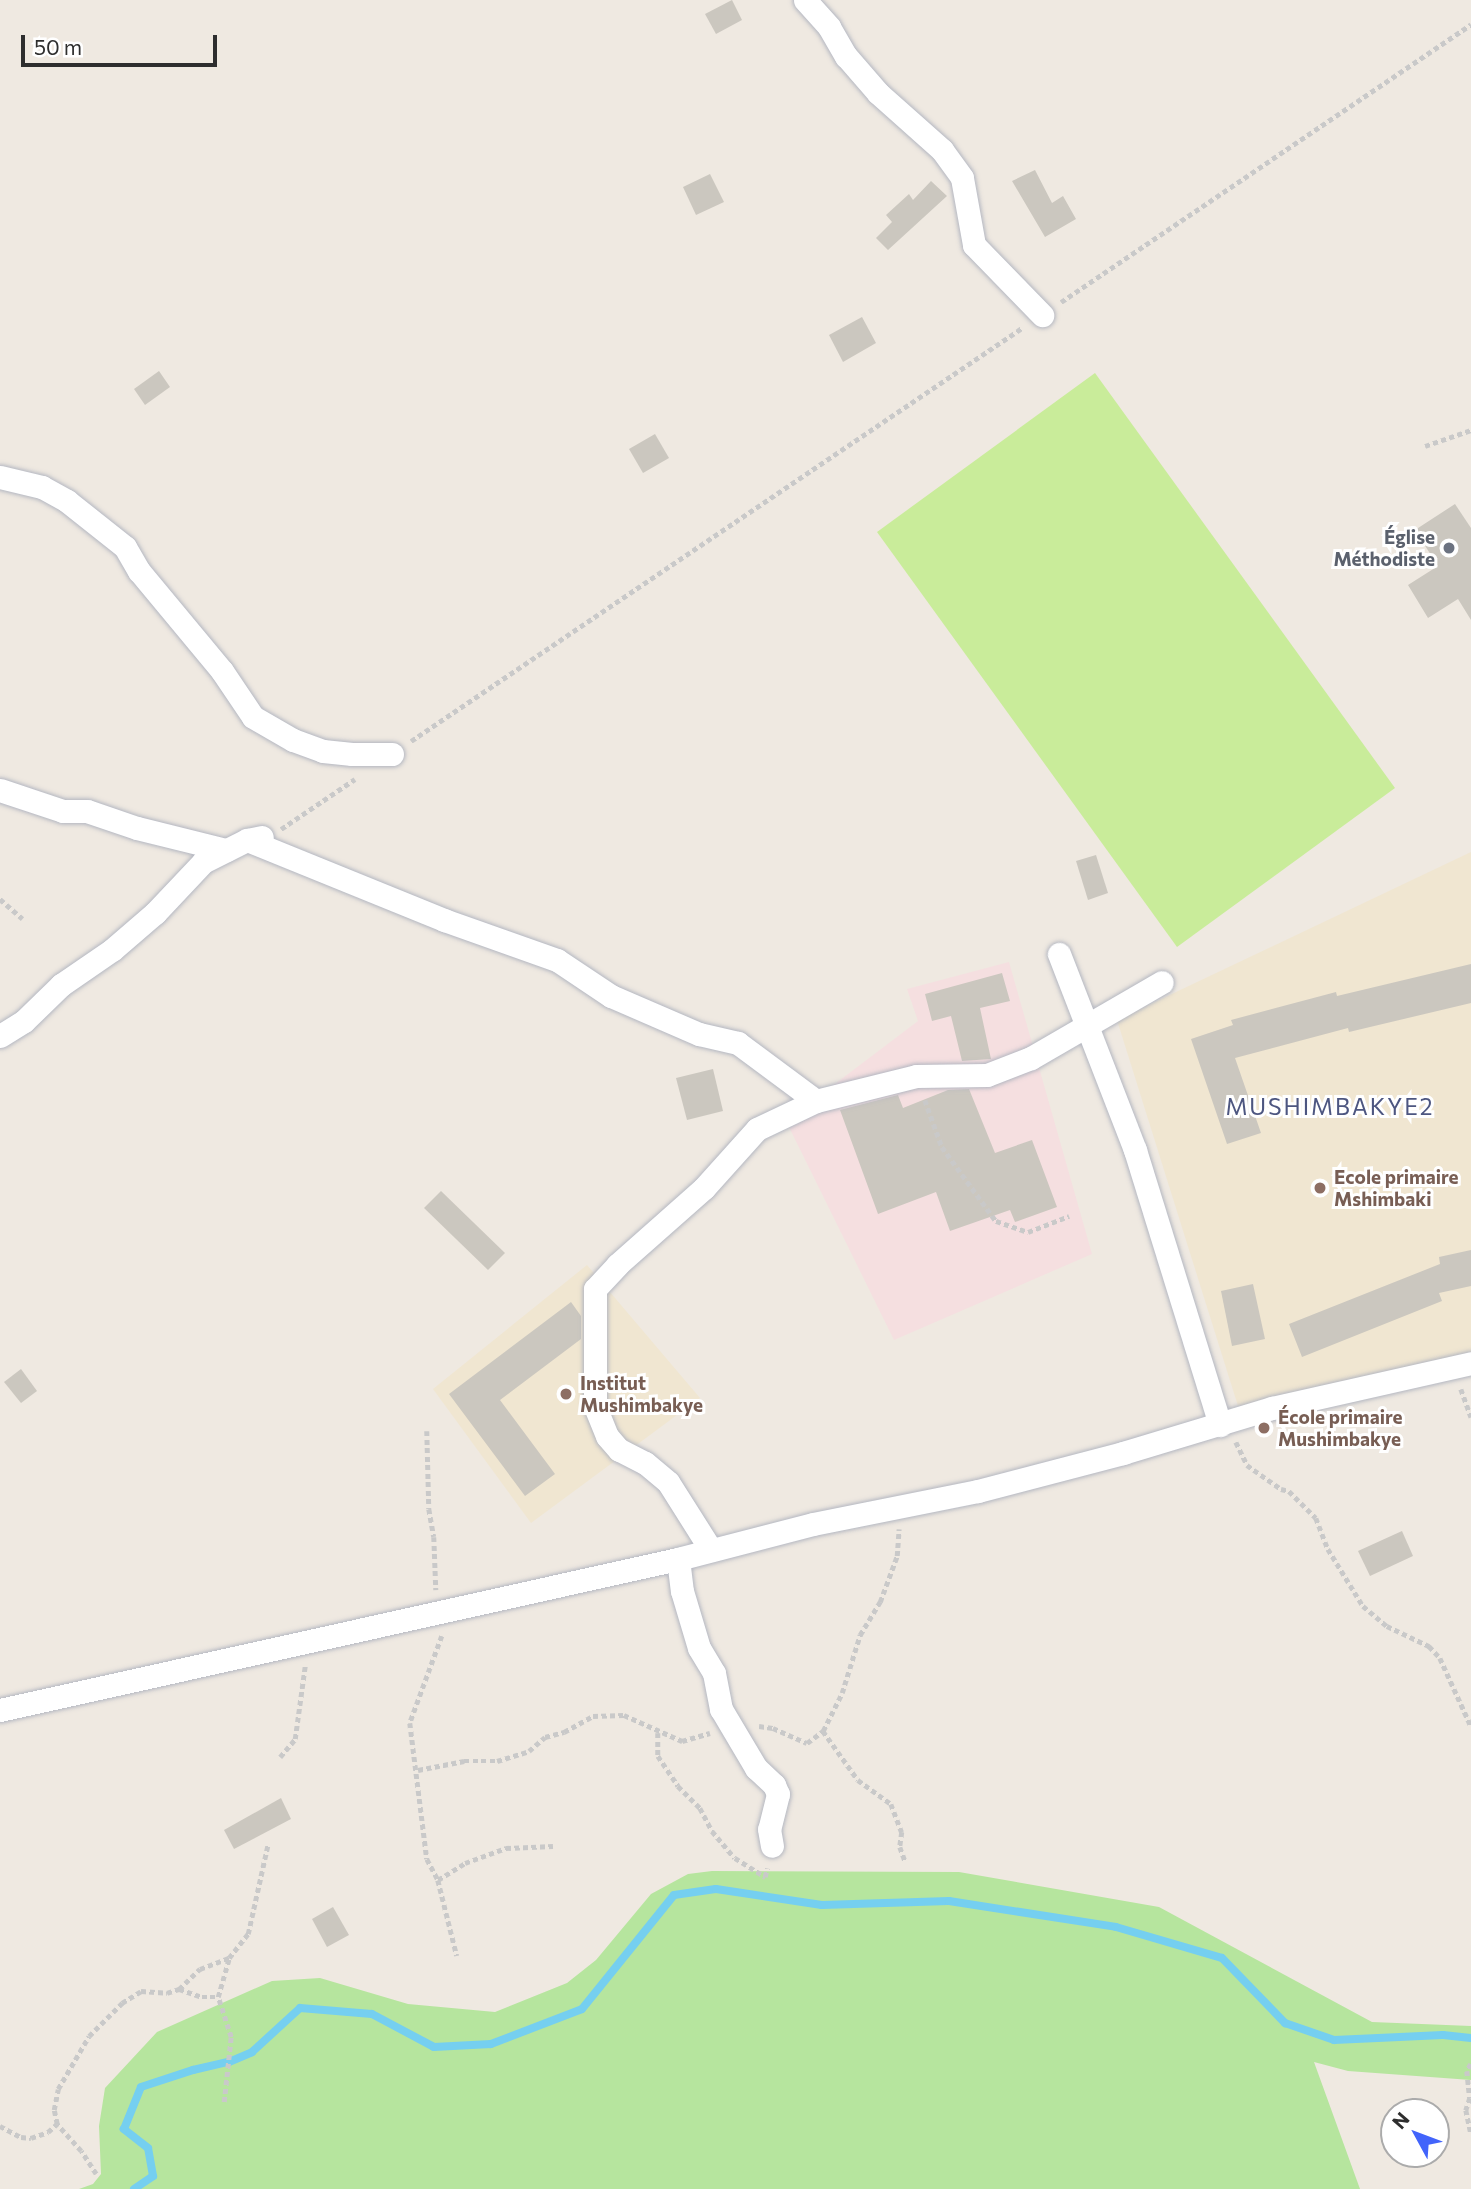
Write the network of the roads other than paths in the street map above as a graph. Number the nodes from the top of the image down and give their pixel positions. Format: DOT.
graph roads {
  1 [pos="805,0"];
  2 [pos="1042,315"];
  3 [pos="0,477"];
  4 [pos="392,754"];
  5 [pos="0,790"];
  6 [pos="272,836"];
  7 [pos="236,845"];
  8 [pos="1059,954"];
  9 [pos="1162,982"];
  10 [pos="1086,1025"];
  11 [pos="0,1036"];
  12 [pos="816,1101"];
  13 [pos="1471,1363"];
  14 [pos="1223,1423"];
  15 [pos="711,1550"];
  16 [pos="678,1559"];
  17 [pos="0,1710"];
  18 [pos="772,1846"];
  1 -- 2 [label="street"];
  3 -- 4 [label="street"];
  5 -- 7 [label="street"];
  6 -- 7 [label="street"];
  7 -- 11 [label="street"];
  7 -- 12 [label="street"];
  8 -- 10 [label="street"];
  9 -- 10 [label="street"];
  10 -- 12 [label="street"];
  10 -- 14 [label="street"];
  12 -- 15 [label="street"];
  13 -- 14 [label="street"];
  14 -- 15 [label="street"];
  15 -- 16 [label="street"];
  16 -- 17 [label="street"];
  16 -- 18 [label="street"];
}
